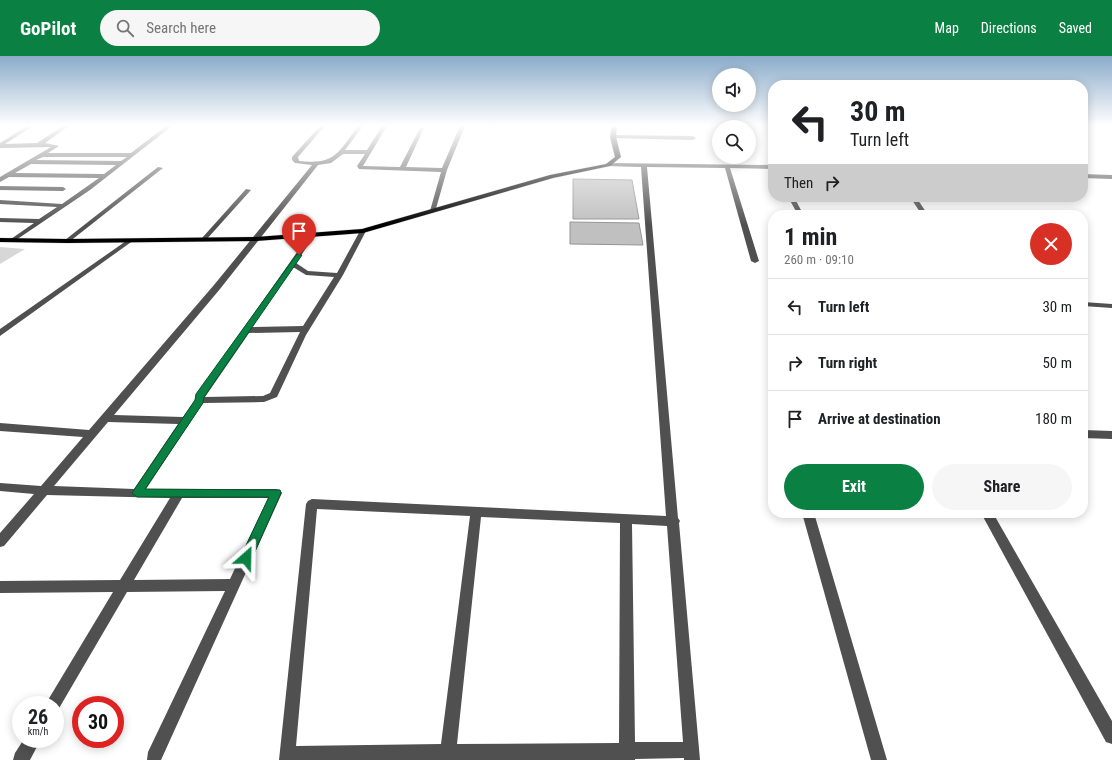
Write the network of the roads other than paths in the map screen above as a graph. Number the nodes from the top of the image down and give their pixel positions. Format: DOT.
graph roads {
  1 [pos="36,159"];
  2 [pos="99,159"];
  3 [pos="128,159"];
  4 [pos="296,159"];
  5 [pos="336,159"];
  6 [pos="365,159"];
  7 [pos="407,159"];
  8 [pos="449,159"];
  9 [pos="616,159"];
  10 [pos="31,162"];
  11 [pos="93,163"];
  12 [pos="122,163"];
  13 [pos="315,165"];
  14 [pos="608,165"];
  15 [pos="644,166"];
  16 [pos="727,166"];
  17 [pos="768,167"];
  18 [pos="160,168"];
  19 [pos="402,170"];
  20 [pos="444,170"];
  21 [pos="8,175"];
  22 [pos="105,176"];
  23 [pos="1088,176"];
  24 [pos="1112,177"];
  25 [pos="0,180"];
  26 [pos="0,188"];
  27 [pos="63,190"];
  28 [pos="248,190"];
  29 [pos="0,202"];
  30 [pos="63,206"];
  31 [pos="433,211"];
  32 [pos="0,220"];
  33 [pos="40,221"];
  34 [pos="363,231"];
  35 [pos="312,236"];
  36 [pos="204,239"];
  37 [pos="256,239"];
  38 [pos="0,240"];
  39 [pos="13,240"];
  40 [pos="131,240"];
  41 [pos="67,241"];
  42 [pos="755,261"];
  43 [pos="293,264"];
  44 [pos="339,275"];
  45 [pos="1088,304"];
  46 [pos="1112,306"];
  47 [pos="305,329"];
  48 [pos="246,330"];
  49 [pos="0,333"];
  50 [pos="200,400"];
  51 [pos="105,418"];
  52 [pos="186,421"];
  53 [pos="0,427"];
  54 [pos="91,434"];
  55 [pos="1088,434"];
  56 [pos="1112,435"];
  57 [pos="0,487"];
  58 [pos="45,491"];
  59 [pos="137,493"];
  60 [pos="178,494"];
  61 [pos="476,512"];
  62 [pos="809,518"];
  63 [pos="990,518"];
  64 [pos="626,519"];
  65 [pos="674,521"];
  66 [pos="0,542"];
  67 [pos="234,585"];
  68 [pos="125,586"];
  69 [pos="0,587"];
  70 [pos="58,696"];
  71 [pos="1112,736"];
  72 [pos="28,748"];
  73 [pos="627,755"];
  74 [pos="692,755"];
  75 [pos="447,756"];
  76 [pos="288,757"];
  77 [pos="154,758"];
  78 [pos="21,759"];
  79 [pos="879,760"];
  1 -- 10 [label="street"];
  2 -- 11 [label="street"];
  3 -- 12 [label="street"];
  4 -- 13 [label="street"];
  5 -- 13 [label="street"];
  6 -- 19 [label="street"];
  7 -- 19 [label="street"];
  8 -- 20 [label="street"];
  9 -- 14 [label="main road"];
  10 -- 11 [label="street"];
  10 -- 21 [label="street"];
  11 -- 12 [label="street"];
  12 -- 22 [label="street"];
  13 -- 37 [label="street"];
  14 -- 15 [label="street"];
  14 -- 31 [label="main road"];
  15 -- 16 [label="street"];
  15 -- 65 [label="street"];
  16 -- 17 [label="street"];
  16 -- 42 [label="street"];
  18 -- 41 [label="street"];
  19 -- 20 [label="street"];
  20 -- 31 [label="street"];
  21 -- 22 [label="street"];
  21 -- 25 [label="street"];
  22 -- 30 [label="street"];
  23 -- 24 [label="street"];
  26 -- 27 [label="street"];
  28 -- 36 [label="street"];
  29 -- 30 [label="street"];
  30 -- 33 [label="street"];
  31 -- 34 [label="main road"];
  32 -- 33 [label="street"];
  33 -- 39 [label="street"];
  34 -- 35 [label="main road"];
  34 -- 44 [label="street"];
  35 -- 37 [label="main road"];
  35 -- 43 [label="street"];
  36 -- 37 [label="main road"];
  36 -- 40 [label="main road"];
  37 -- 51 [label="street"];
  38 -- 39 [label="main road"];
  39 -- 41 [label="main road"];
  40 -- 41 [label="main road"];
  40 -- 49 [label="street"];
  43 -- 44 [label="street"];
  43 -- 48 [label="street"];
  44 -- 47 [label="street"];
  45 -- 46 [label="street"];
  47 -- 48 [label="street"];
  47 -- 50 [label="street"];
  48 -- 50 [label="street"];
  50 -- 52 [label="street"];
  51 -- 52 [label="street"];
  51 -- 54 [label="street"];
  52 -- 59 [label="street"];
  53 -- 54 [label="street"];
  54 -- 58 [label="street"];
  55 -- 56 [label="street"];
  57 -- 58 [label="street"];
  58 -- 59 [label="street"];
  58 -- 66 [label="street"];
  59 -- 60 [label="street"];
  60 -- 67 [label="street"];
  60 -- 68 [label="street"];
  61 -- 64 [label="street"];
  61 -- 75 [label="street"];
  61 -- 76 [label="street"];
  62 -- 79 [label="street"];
  63 -- 71 [label="street"];
  64 -- 65 [label="street"];
  64 -- 73 [label="street"];
  65 -- 74 [label="street"];
  67 -- 68 [label="street"];
  67 -- 77 [label="street"];
  68 -- 69 [label="street"];
  68 -- 70 [label="street"];
  72 -- 78 [label="street"];
  73 -- 74 [label="street"];
  73 -- 75 [label="street"];
  75 -- 76 [label="street"];
}
